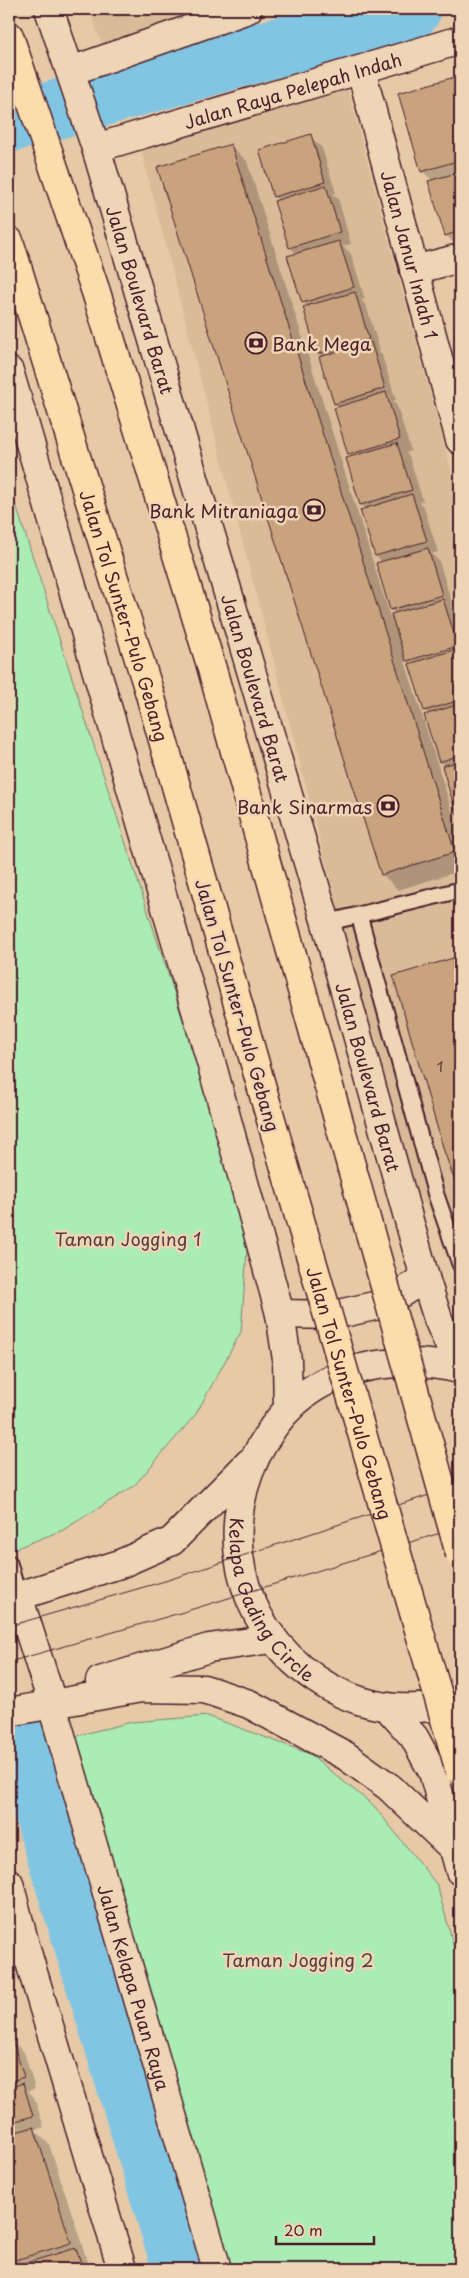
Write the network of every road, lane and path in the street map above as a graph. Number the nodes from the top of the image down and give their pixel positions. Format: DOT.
graph roads {
  1 [pos="49,9"];
  2 [pos="248,9"];
  3 [pos="9,36"];
  4 [pos="460,40"];
  5 [pos="361,70"];
  6 [pos="74,81"];
  7 [pos="94,144"];
  8 [pos="9,241"];
  9 [pos="460,258"];
  10 [pos="414,270"];
  11 [pos="9,371"];
  12 [pos="460,440"];
  13 [pos="460,890"];
  14 [pos="359,915"];
  15 [pos="326,923"];
  16 [pos="460,1264"];
  17 [pos="425,1278"];
  18 [pos="280,1314"];
  19 [pos="460,1369"];
  20 [pos="288,1409"];
  21 [pos="253,1459"];
  22 [pos="460,1554"];
  23 [pos="9,1563"];
  24 [pos="13,1598"];
  25 [pos="271,1638"];
  26 [pos="46,1699"];
  27 [pos="460,1701"];
  28 [pos="9,1705"];
  29 [pos="388,1708"];
  30 [pos="9,1712"];
  31 [pos="460,1745"];
  32 [pos="460,1771"];
  33 [pos="433,1772"];
  34 [pos="457,1860"];
  35 [pos="9,1883"];
  36 [pos="17,1951"];
  37 [pos="122,2269"];
  38 [pos="217,2269"];
  1 -- 6 [label="main road, Jalan Boulevard Barat"];
  2 -- 6 [label="main road"];
  3 -- 22 [label="highway, bridge"];
  4 -- 5 [label="main road, Jalan Raya Pelepah Indah"];
  5 -- 7 [label="main road, Jalan Raya Pelepah Indah"];
  5 -- 10 [label="main road, Jalan Janur Indah 1"];
  6 -- 7 [label="main road, Jalan Boulevard Barat"];
  7 -- 15 [label="main road, Jalan Boulevard Barat"];
  8 -- 32 [label="highway, Jalan Tol Sunter–Pulo Gebang, bridge"];
  9 -- 10 [label="main road"];
  10 -- 12 [label="main road, Jalan Janur Indah 1"];
  11 -- 18 [label="main road"];
  13 -- 14 [label="lane"];
  14 -- 15 [label="lane"];
  14 -- 16 [label="lane"];
  15 -- 17 [label="main road, Jalan Boulevard Barat"];
  17 -- 18 [label="main road"];
  17 -- 19 [label="main road, Jalan Boulevard Barat"];
  18 -- 20 [label="main road"];
  19 -- 20 [label="main road, Kelapa Gading Circle"];
  20 -- 21 [label="main road, Kelapa Gading Circle"];
  21 -- 24 [label="main road"];
  21 -- 25 [label="main road, Kelapa Gading Circle"];
  23 -- 24 [label="lane"];
  24 -- 26 [label="main road, Jalan Kelapa Puan Raya"];
  25 -- 26 [label="main road"];
  25 -- 29 [label="main road, Kelapa Gading Circle"];
  26 -- 28 [label="main road"];
  26 -- 30 [label="main road"];
  26 -- 34 [label="main road"];
  26 -- 38 [label="main road, Jalan Kelapa Puan Raya"];
  27 -- 29 [label="main road, Kelapa Gading Circle"];
  29 -- 33 [label="main road"];
  31 -- 33 [label="main road"];
  33 -- 34 [label="main road"];
  35 -- 36 [label="main road"];
  36 -- 37 [label="main road"];
}
